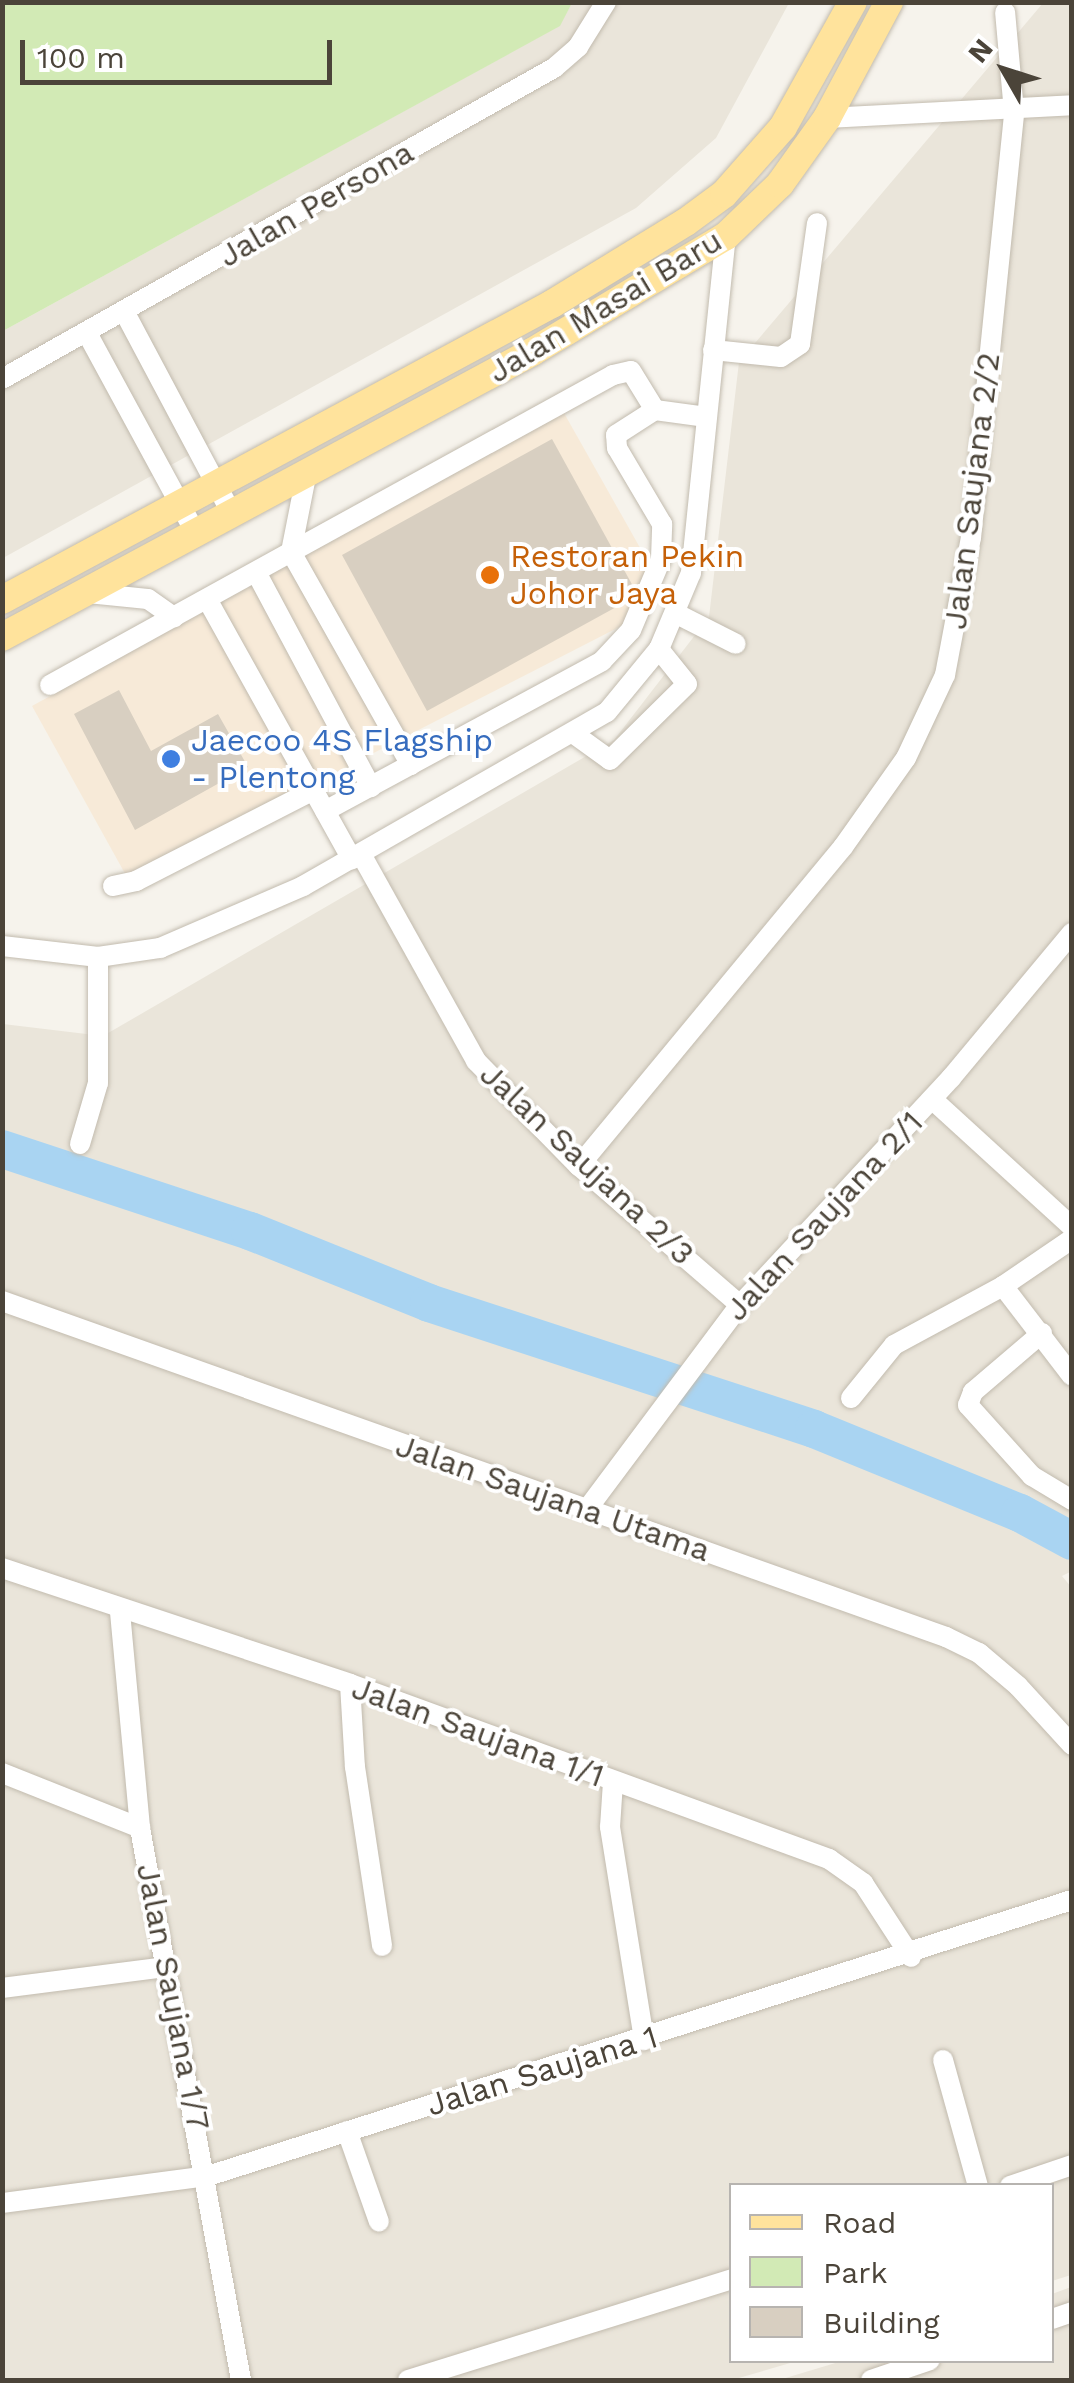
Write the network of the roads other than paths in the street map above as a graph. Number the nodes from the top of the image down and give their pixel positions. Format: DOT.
graph roads {
  1 [pos="606,2"];
  2 [pos="853,2"];
  3 [pos="889,2"];
  4 [pos="1005,12"];
  5 [pos="1072,105"];
  6 [pos="1014,112"];
  7 [pos="827,118"];
  8 [pos="817,223"];
  9 [pos="726,236"];
  10 [pos="124,313"];
  11 [pos="87,333"];
  12 [pos="714,350"];
  13 [pos="2,378"];
  14 [pos="655,410"];
  15 [pos="707,417"];
  16 [pos="306,476"];
  17 [pos="217,486"];
  18 [pos="180,504"];
  19 [pos="232,514"];
  20 [pos="196,534"];
  21 [pos="291,552"];
  22 [pos="256,572"];
  23 [pos="85,593"];
  24 [pos="206,599"];
  25 [pos="2,600"];
  26 [pos="675,612"];
  27 [pos="174,617"];
  28 [pos="2,637"];
  29 [pos="736,644"];
  30 [pos="660,648"];
  31 [pos="50,685"];
  32 [pos="574,734"];
  33 [pos="410,765"];
  34 [pos="370,787"];
  35 [pos="314,790"];
  36 [pos="325,811"];
  37 [pos="356,857"];
  38 [pos="113,886"];
  39 [pos="1072,933"];
  40 [pos="2,946"];
  41 [pos="98,958"];
  42 [pos="932,1099"];
  43 [pos="80,1144"];
  44 [pos="580,1166"];
  45 [pos="1072,1227"];
  46 [pos="1072,1239"];
  47 [pos="1002,1286"];
  48 [pos="2,1300"];
  49 [pos="740,1305"];
  50 [pos="1042,1333"];
  51 [pos="1072,1376"];
  52 [pos="850,1398"];
  53 [pos="1072,1500"];
  54 [pos="588,1508"];
  55 [pos="2,1568"];
  56 [pos="120,1612"];
  57 [pos="350,1684"];
  58 [pos="1072,1745"];
  59 [pos="2,1773"];
  60 [pos="613,1782"];
  61 [pos="140,1828"];
  62 [pos="1072,1900"];
  63 [pos="903,1943"];
  64 [pos="382,1946"];
  65 [pos="167,1967"];
  66 [pos="2,1988"];
  67 [pos="644,2040"];
  68 [pos="942,2060"];
  69 [pos="348,2132"];
  70 [pos="1072,2165"];
  71 [pos="208,2176"];
  72 [pos="977,2183"];
  73 [pos="1019,2183"];
  74 [pos="2,2204"];
  75 [pos="379,2222"];
  76 [pos="729,2280"];
  77 [pos="921,2363"];
  78 [pos="242,2380"];
  79 [pos="408,2380"];
  80 [pos="872,2380"];
  1 -- 10 [label="street, Jalan Persona"];
  2 -- 17 [label="main road, Jalan Masai Baru"];
  3 -- 7 [label="main road, Jalan Masai Baru"];
  4 -- 6 [label="street, Jalan Saujana 2/2"];
  5 -- 6 [label="street"];
  6 -- 7 [label="street"];
  6 -- 44 [label="street, Jalan Saujana 2/2"];
  7 -- 9 [label="main road, Jalan Masai Baru"];
  8 -- 12 [label="street"];
  9 -- 12 [label="street"];
  9 -- 16 [label="main road, Jalan Masai Baru"];
  10 -- 11 [label="street, Jalan Persona"];
  10 -- 17 [label="street"];
  11 -- 13 [label="street, Jalan Persona"];
  11 -- 18 [label="street"];
  12 -- 15 [label="street"];
  14 -- 15 [label="street"];
  14 -- 21 [label="street"];
  14 -- 33 [label="street"];
  15 -- 26 [label="street"];
  16 -- 19 [label="main road, Jalan Masai Baru"];
  16 -- 21 [label="street"];
  17 -- 18 [label="main road, Jalan Masai Baru"];
  17 -- 19 [label="street"];
  18 -- 20 [label="street"];
  18 -- 25 [label="main road, Jalan Masai Baru"];
  19 -- 20 [label="main road, Jalan Masai Baru"];
  20 -- 23 [label="main road, Jalan Masai Baru"];
  21 -- 22 [label="street"];
  21 -- 33 [label="street"];
  22 -- 24 [label="street"];
  22 -- 34 [label="street"];
  23 -- 27 [label="street"];
  23 -- 28 [label="main road, Jalan Masai Baru"];
  24 -- 27 [label="street"];
  24 -- 35 [label="street, Jalan Saujana 2/3"];
  26 -- 29 [label="street"];
  26 -- 30 [label="street"];
  27 -- 31 [label="street"];
  30 -- 32 [label="street"];
  30 -- 32 [label="street"];
  32 -- 37 [label="street"];
  33 -- 34 [label="street"];
  34 -- 36 [label="street"];
  35 -- 36 [label="street, Jalan Saujana 2/3"];
  35 -- 38 [label="street"];
  36 -- 37 [label="street, Jalan Saujana 2/3"];
  37 -- 41 [label="street"];
  37 -- 44 [label="street, Jalan Saujana 2/3"];
  39 -- 42 [label="street, Jalan Saujana 2/1"];
  40 -- 41 [label="street"];
  41 -- 43 [label="street"];
  42 -- 45 [label="street"];
  42 -- 49 [label="street, Jalan Saujana 2/1"];
  44 -- 49 [label="street, Jalan Saujana 2/3"];
  46 -- 47 [label="street"];
  47 -- 50 [label="street"];
  47 -- 52 [label="street"];
  48 -- 54 [label="street, Jalan Saujana Utama"];
  49 -- 54 [label="street, Jalan Saujana 2/1"];
  50 -- 51 [label="street"];
  50 -- 53 [label="street"];
  54 -- 58 [label="street, Jalan Saujana Utama"];
  55 -- 56 [label="street, Jalan Saujana 1/1"];
  56 -- 57 [label="street, Jalan Saujana 1/1"];
  56 -- 61 [label="street, Jalan Saujana 1/7"];
  57 -- 60 [label="street, Jalan Saujana 1/1"];
  57 -- 64 [label="street"];
  59 -- 61 [label="street"];
  60 -- 63 [label="street, Jalan Saujana 1/1"];
  60 -- 67 [label="street"];
  61 -- 65 [label="street, Jalan Saujana 1/7"];
  62 -- 63 [label="street, Jalan Saujana 1"];
  63 -- 67 [label="street, Jalan Saujana 1"];
  65 -- 66 [label="street"];
  65 -- 71 [label="street, Jalan Saujana 1/7"];
  67 -- 69 [label="street, Jalan Saujana 1"];
  68 -- 72 [label="street"];
  69 -- 71 [label="street, Jalan Saujana 1"];
  69 -- 75 [label="street"];
  70 -- 73 [label="street"];
  71 -- 74 [label="street, Jalan Saujana 1"];
  71 -- 78 [label="street, Jalan Saujana 1/7"];
  76 -- 79 [label="street"];
  77 -- 80 [label="street"];
}
